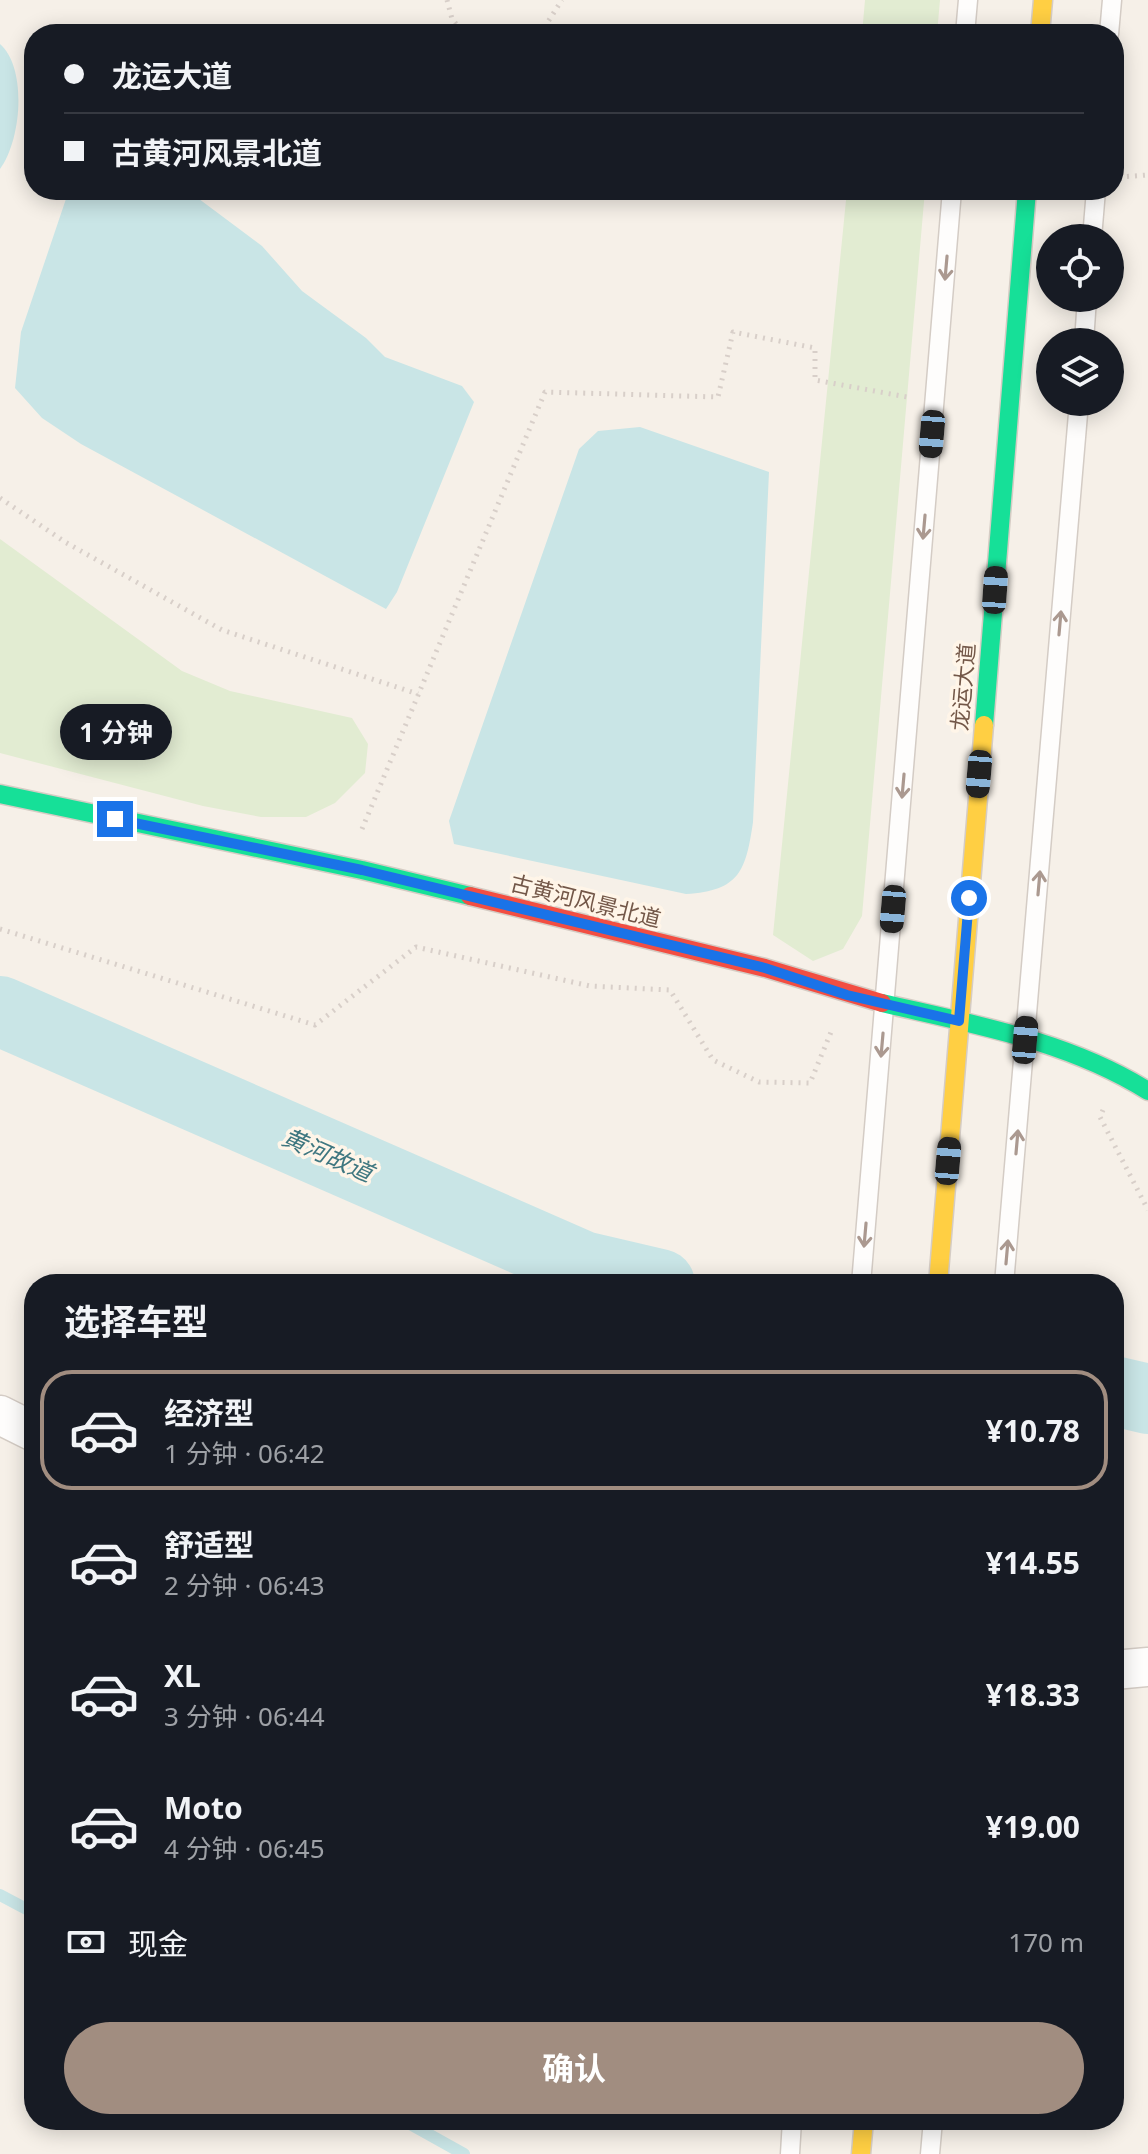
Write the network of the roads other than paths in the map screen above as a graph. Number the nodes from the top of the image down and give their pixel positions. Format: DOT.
graph roads {
  1 [pos="968,0"];
  2 [pos="1043,0"];
  3 [pos="1112,0"];
  4 [pos="966,24"];
  5 [pos="1041,24"];
  6 [pos="1110,24"];
  7 [pos="951,200"];
  8 [pos="1026,200"];
  9 [pos="1095,200"];
  10 [pos="1093,224"];
  11 [pos="1078,416"];
  12 [pos="0,794"];
  13 [pos="885,1004"];
  14 [pos="959,1021"];
  15 [pos="1025,1040"];
  16 [pos="1148,1091"];
  17 [pos="862,1274"];
  18 [pos="939,1274"];
  19 [pos="1005,1274"];
  20 [pos="0,1415"];
  21 [pos="24,1427"];
  22 [pos="1148,1667"];
  23 [pos="1124,1669"];
  24 [pos="791,2130"];
  25 [pos="863,2130"];
  26 [pos="932,2130"];
  27 [pos="790,2154"];
  28 [pos="861,2154"];
  29 [pos="930,2154"];
  1 -- 4 [label="lane"];
  2 -- 5 [label="street"];
  3 -- 6 [label="lane"];
  7 -- 13 [label="lane, one-way"];
  8 -- 14 [label="street, 龙运大道"];
  9 -- 10 [label="lane"];
  15 -- 11 [label="lane, one-way"];
  12 -- 13 [label="street, 古黄河风景北道"];
  13 -- 14 [label="street, 古黄河风景北道"];
  13 -- 17 [label="lane, one-way"];
  14 -- 15 [label="street, 古黄河风景北道"];
  14 -- 18 [label="street, 龙运大道"];
  15 -- 16 [label="street, 古黄河风景北道"];
  19 -- 15 [label="lane, one-way"];
  20 -- 21 [label="street"];
  22 -- 23 [label="street"];
  24 -- 27 [label="lane"];
  25 -- 28 [label="street"];
  26 -- 29 [label="lane"];
}
